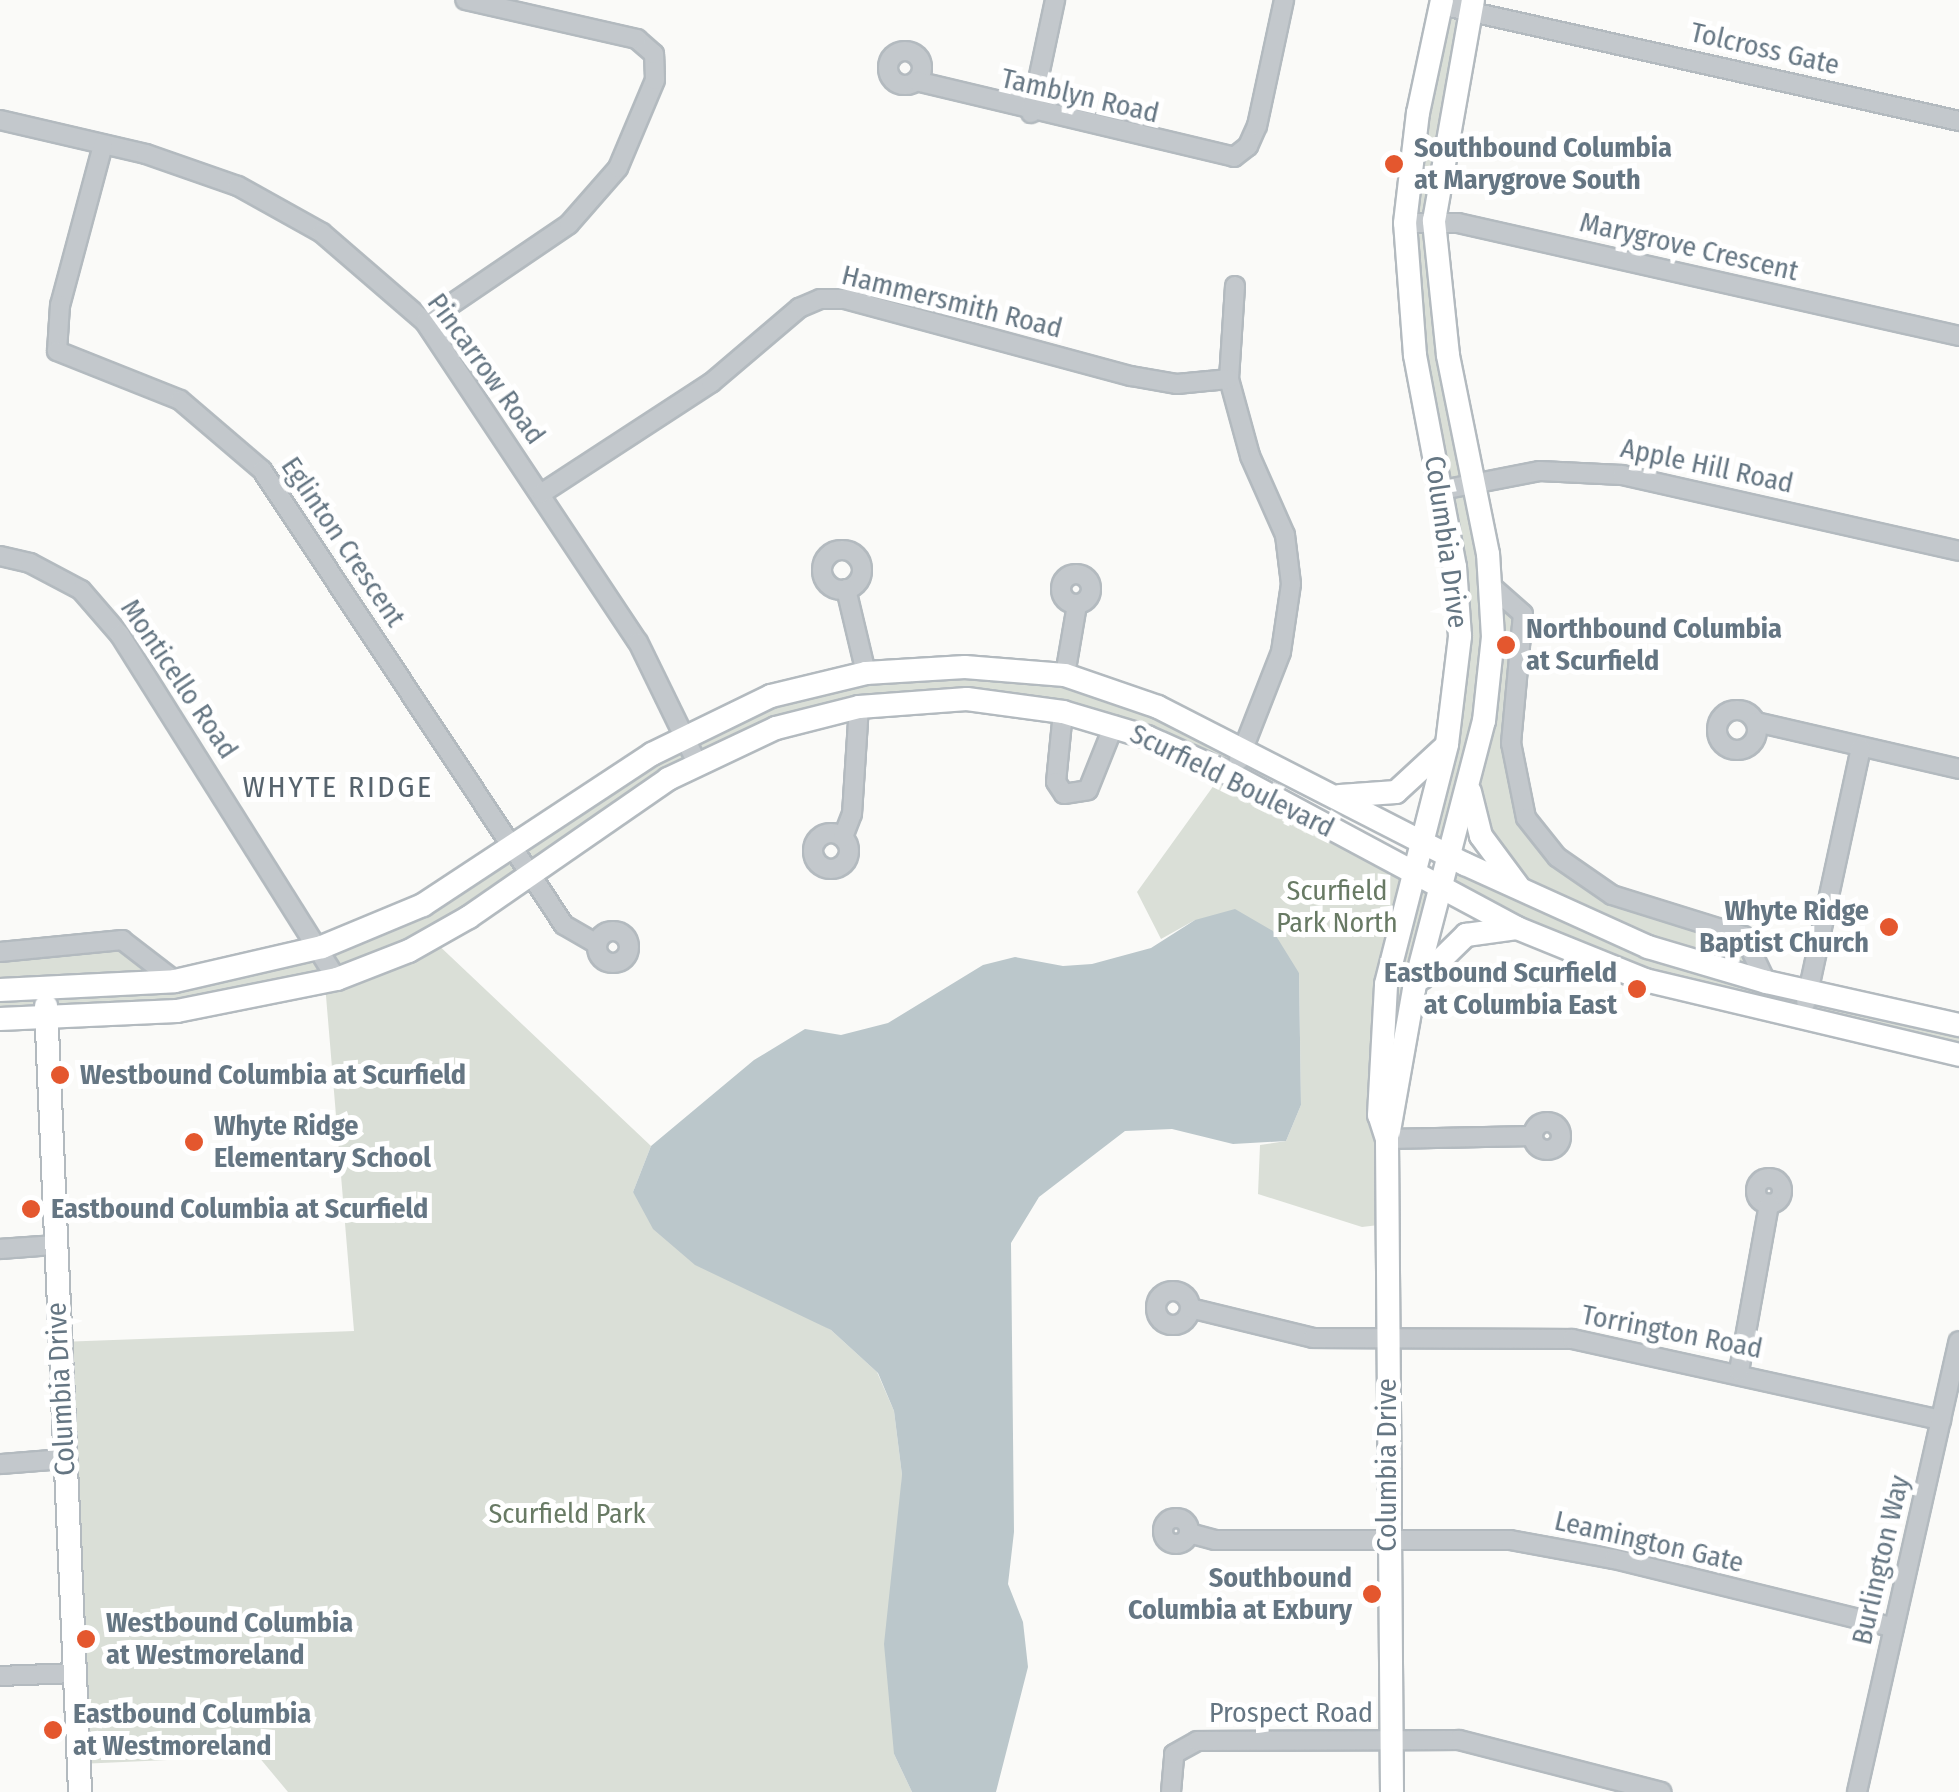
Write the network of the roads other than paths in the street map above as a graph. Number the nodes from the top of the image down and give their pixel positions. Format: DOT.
graph roads {
  1 [pos="465,0"];
  2 [pos="1055,0"];
  3 [pos="1284,0"];
  4 [pos="1442,3"];
  5 [pos="1471,6"];
  6 [pos="916,81"];
  7 [pos="1031,112"];
  8 [pos="0,120"];
  9 [pos="1959,121"];
  10 [pos="103,144"];
  11 [pos="1434,221"];
  12 [pos="1405,223"];
  13 [pos="1235,286"];
  14 [pos="425,322"];
  15 [pos="1959,336"];
  16 [pos="1229,378"];
  17 [pos="1476,485"];
  18 [pos="1442,490"];
  19 [pos="542,493"];
  20 [pos="1959,551"];
  21 [pos="0,556"];
  22 [pos="1490,584"];
  23 [pos="846,589"];
  24 [pos="1076,605"];
  25 [pos="866,673"];
  26 [pos="1065,675"];
  27 [pos="859,707"];
  28 [pos="1063,712"];
  29 [pos="1756,722"];
  30 [pos="1114,725"];
  31 [pos="685,736"];
  32 [pos="1447,744"];
  33 [pos="1245,748"];
  34 [pos="1861,748"];
  35 [pos="698,765"];
  36 [pos="1959,769"];
  37 [pos="1232,775"];
  38 [pos="1469,777"];
  39 [pos="1336,796"];
  40 [pos="843,837"];
  41 [pos="1425,842"];
  42 [pos="511,847"];
  43 [pos="1450,856"];
  44 [pos="1415,873"];
  45 [pos="529,874"];
  46 [pos="1441,890"];
  47 [pos="1523,892"];
  48 [pos="1517,928"];
  49 [pos="598,944"];
  50 [pos="322,946"];
  51 [pos="0,952"];
  52 [pos="337,979"];
  53 [pos="174,981"];
  54 [pos="1766,982"];
  55 [pos="44,987"];
  56 [pos="1414,989"];
  57 [pos="0,990"];
  58 [pos="1808,992"];
  59 [pos="47,1018"];
  60 [pos="0,1019"];
  61 [pos="1802,1022"];
  62 [pos="1959,1025"];
  63 [pos="1959,1055"];
  64 [pos="1532,1136"];
  65 [pos="1387,1139"];
  66 [pos="1769,1204"];
  67 [pos="54,1245"];
  68 [pos="0,1249"];
  69 [pos="1190,1308"];
  70 [pos="1386,1340"];
  71 [pos="1959,1340"];
  72 [pos="1739,1371"];
  73 [pos="1942,1420"];
  74 [pos="64,1459"];
  75 [pos="0,1464"];
  76 [pos="1189,1533"];
  77 [pos="1388,1538"];
  78 [pos="1894,1628"];
  79 [pos="74,1673"];
  80 [pos="0,1676"];
  81 [pos="1391,1740"];
  82 [pos="80,1792"];
  83 [pos="1171,1792"];
  84 [pos="1392,1792"];
  85 [pos="1661,1792"];
  86 [pos="1857,1792"];
  1 -- 14 [label="street"];
  2 -- 7 [label="street"];
  3 -- 7 [label="street, Tamblyn Road"];
  4 -- 5 [label="street, Tolcross Gate"];
  4 -- 12 [label="street, Columbia Drive"];
  5 -- 9 [label="street, Tolcross Gate"];
  5 -- 11 [label="street, Columbia Drive"];
  6 -- 7 [label="street, Tamblyn Road"];
  8 -- 10 [label="street, Pincarrow Road"];
  10 -- 14 [label="street, Pincarrow Road"];
  10 -- 42 [label="street, Eglinton Crescent"];
  11 -- 12 [label="street, Marygrove Crescent"];
  11 -- 15 [label="street, Marygrove Crescent"];
  11 -- 17 [label="street, Columbia Drive"];
  12 -- 18 [label="street, Columbia Drive"];
  13 -- 16 [label="street"];
  14 -- 19 [label="street, Pincarrow Road"];
  16 -- 19 [label="street, Hammersmith Road"];
  16 -- 33 [label="street"];
  17 -- 18 [label="street, Apple Hill Road"];
  17 -- 20 [label="street, Apple Hill Road"];
  17 -- 22 [label="street, Columbia Drive"];
  18 -- 32 [label="street, Columbia Drive"];
  19 -- 31 [label="street, Pincarrow Road"];
  21 -- 50 [label="street, Monticello Road"];
  22 -- 38 [label="street, Columbia Drive"];
  22 -- 54 [label="street, Columbia Drive"];
  23 -- 25 [label="street"];
  24 -- 26 [label="street"];
  25 -- 26 [label="street, Scurfield Boulevard"];
  25 -- 31 [label="street, Scurfield Boulevard"];
  26 -- 33 [label="street, Scurfield Boulevard"];
  27 -- 28 [label="street, Scurfield Boulevard"];
  27 -- 35 [label="street, Scurfield Boulevard"];
  27 -- 40 [label="street"];
  28 -- 30 [label="street, Scurfield Boulevard"];
  28 -- 30 [label="street"];
  29 -- 34 [label="street"];
  30 -- 37 [label="street, Scurfield Boulevard"];
  31 -- 35 [label="street, Pincarrow Road"];
  31 -- 42 [label="street, Scurfield Boulevard"];
  32 -- 39 [label="street"];
  32 -- 41 [label="street, Columbia Drive"];
  33 -- 37 [label="street"];
  33 -- 39 [label="street, Scurfield Boulevard"];
  34 -- 36 [label="street"];
  34 -- 58 [label="street"];
  35 -- 45 [label="street, Scurfield Boulevard"];
  37 -- 44 [label="street, Scurfield Boulevard"];
  38 -- 43 [label="street, Columbia Drive"];
  38 -- 47 [label="street"];
  39 -- 41 [label="street, Scurfield Boulevard"];
  41 -- 43 [label="street, Scurfield Boulevard"];
  41 -- 44 [label="street, Columbia Drive"];
  42 -- 45 [label="street, Eglinton Crescent"];
  42 -- 50 [label="street, Scurfield Boulevard"];
  43 -- 46 [label="street, Columbia Drive"];
  43 -- 47 [label="street, Scurfield Boulevard"];
  44 -- 46 [label="street, Scurfield Boulevard"];
  44 -- 65 [label="street, Columbia Drive"];
  45 -- 49 [label="street, Eglinton Crescent"];
  45 -- 52 [label="street, Scurfield Boulevard"];
  46 -- 48 [label="street, Scurfield Boulevard"];
  46 -- 56 [label="street, Columbia Drive"];
  47 -- 54 [label="street, Scurfield Boulevard"];
  48 -- 56 [label="street"];
  48 -- 61 [label="street, Scurfield Boulevard"];
  50 -- 52 [label="street, Monticello Road"];
  50 -- 53 [label="street, Scurfield Boulevard"];
  51 -- 53 [label="street"];
  52 -- 59 [label="street, Scurfield Boulevard"];
  53 -- 55 [label="street, Scurfield Boulevard"];
  54 -- 58 [label="street, Scurfield Boulevard"];
  55 -- 57 [label="street, Scurfield Boulevard"];
  55 -- 59 [label="street, Columbia Drive"];
  56 -- 65 [label="street, Columbia Drive"];
  58 -- 61 [label="street"];
  58 -- 62 [label="street, Scurfield Boulevard"];
  59 -- 60 [label="street, Scurfield Boulevard"];
  59 -- 67 [label="street, Columbia Drive"];
  61 -- 63 [label="street, Scurfield Boulevard"];
  64 -- 65 [label="street"];
  65 -- 70 [label="street, Columbia Drive"];
  66 -- 72 [label="street"];
  67 -- 68 [label="street"];
  67 -- 74 [label="street, Columbia Drive"];
  69 -- 70 [label="street, Torrington Road"];
  70 -- 72 [label="street, Torrington Road"];
  70 -- 77 [label="street, Columbia Drive"];
  71 -- 73 [label="street, Burlington Way"];
  72 -- 73 [label="street, Torrington Road"];
  73 -- 78 [label="street, Burlington Way"];
  74 -- 75 [label="street"];
  74 -- 79 [label="street, Columbia Drive"];
  76 -- 77 [label="street, Leamington Gate"];
  77 -- 78 [label="street, Leamington Gate"];
  77 -- 81 [label="street, Columbia Drive"];
  78 -- 86 [label="street, Burlington Way"];
  79 -- 80 [label="street"];
  79 -- 82 [label="street, Columbia Drive"];
  81 -- 83 [label="street, Prospect Road"];
  81 -- 84 [label="street, Columbia Drive"];
  81 -- 85 [label="street"];
}
